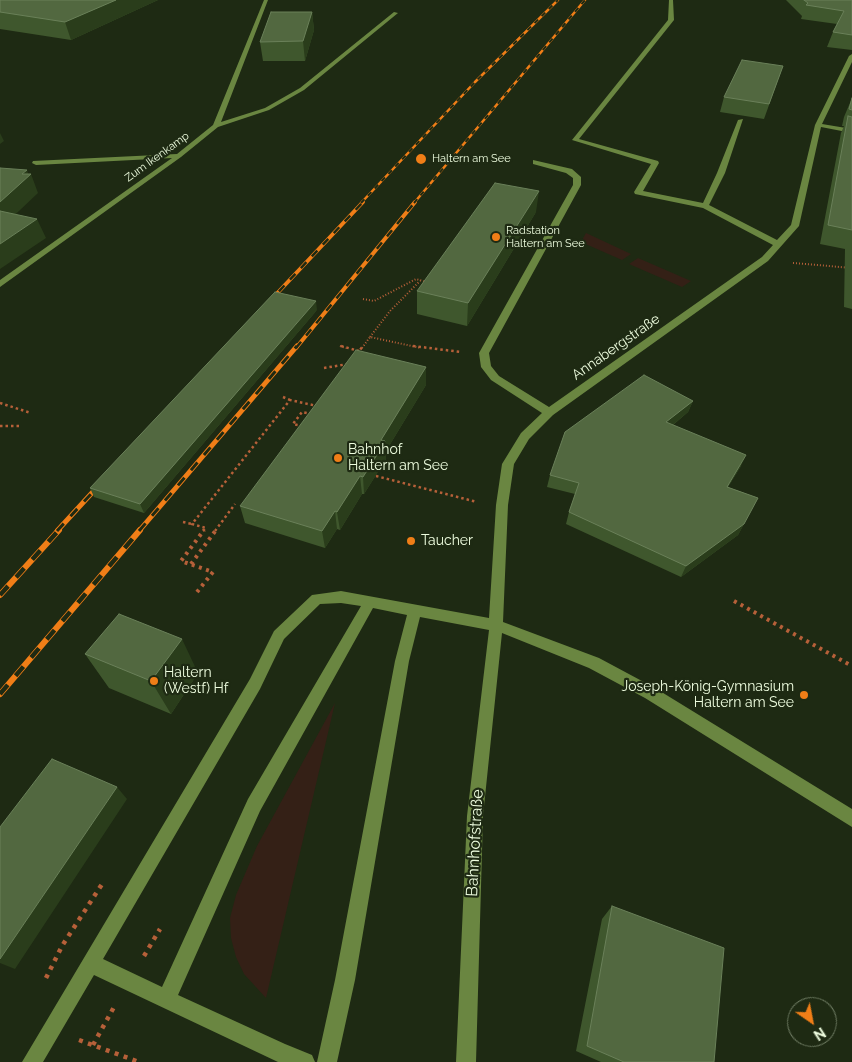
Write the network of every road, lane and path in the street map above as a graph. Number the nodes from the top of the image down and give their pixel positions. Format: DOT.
graph roads {
  1 [pos="266,0"];
  2 [pos="671,0"];
  3 [pos="396,13"];
  4 [pos="851,59"];
  5 [pos="741,120"];
  6 [pos="818,125"];
  7 [pos="216,126"];
  8 [pos="852,131"];
  9 [pos="179,156"];
  10 [pos="536,162"];
  11 [pos="36,163"];
  12 [pos="705,206"];
  13 [pos="778,244"];
  14 [pos="765,259"];
  15 [pos="852,268"];
  16 [pos="420,280"];
  17 [pos="430,282"];
  18 [pos="0,284"];
  19 [pos="363,299"];
  20 [pos="370,337"];
  21 [pos="340,346"];
  22 [pos="359,351"];
  23 [pos="484,353"];
  24 [pos="349,364"];
  25 [pos="324,368"];
  26 [pos="344,371"];
  27 [pos="283,397"];
  28 [pos="322,399"];
  29 [pos="290,400"];
  30 [pos="0,403"];
  31 [pos="316,406"];
  32 [pos="549,412"];
  33 [pos="31,413"];
  34 [pos="0,426"];
  35 [pos="19,426"];
  36 [pos="303,433"];
  37 [pos="376,476"];
  38 [pos="235,504"];
  39 [pos="502,505"];
  40 [pos="183,522"];
  41 [pos="192,524"];
  42 [pos="191,564"];
  43 [pos="197,592"];
  44 [pos="734,601"];
  45 [pos="370,602"];
  46 [pos="414,610"];
  47 [pos="496,625"];
  48 [pos="852,666"];
  49 [pos="852,820"];
  50 [pos="92,964"];
  51 [pos="167,998"];
  52 [pos="32,1062"];
  53 [pos="305,1062"];
  54 [pos="327,1062"];
  55 [pos="466,1062"];
  1 -- 7 [label="street, Zum Ikenkamp"];
  2 -- 12 [label="street"];
  3 -- 7 [label="street"];
  4 -- 6 [label="street, Annabergstraße"];
  5 -- 12 [label="street"];
  6 -- 8 [label="street"];
  6 -- 13 [label="street, Annabergstraße"];
  7 -- 9 [label="street, Zum Ikenkamp"];
  9 -- 11 [label="street"];
  9 -- 18 [label="street, Zum Ikenkamp"];
  10 -- 23 [label="street"];
  12 -- 13 [label="street"];
  13 -- 14 [label="street, Annabergstraße"];
  14 -- 15 [label="path"];
  14 -- 32 [label="street, Annabergstraße"];
  16 -- 17 [label="path"];
  16 -- 19 [label="path"];
  16 -- 20 [label="path"];
  20 -- 22 [label="path"];
  20 -- 23 [label="path"];
  21 -- 22 [label="path"];
  22 -- 24 [label="path"];
  23 -- 32 [label="street"];
  24 -- 25 [label="path"];
  24 -- 26 [label="path"];
  27 -- 29 [label="path"];
  28 -- 31 [label="path"];
  29 -- 31 [label="path"];
  29 -- 41 [label="path"];
  30 -- 33 [label="path"];
  31 -- 36 [label="path"];
  32 -- 39 [label="street, Annabergstraße"];
  34 -- 35 [label="path"];
  37 -- 39 [label="path"];
  38 -- 42 [label="path"];
  39 -- 47 [label="street, Annabergstraße"];
  40 -- 41 [label="path"];
  41 -- 42 [label="path"];
  42 -- 43 [label="path"];
  44 -- 48 [label="path"];
  45 -- 46 [label="street"];
  45 -- 50 [label="street"];
  45 -- 51 [label="street"];
  46 -- 47 [label="street"];
  46 -- 54 [label="street"];
  47 -- 49 [label="street"];
  47 -- 55 [label="street, Bahnhofstraße"];
  50 -- 51 [label="street"];
  50 -- 52 [label="street"];
  51 -- 53 [label="street"];
}
